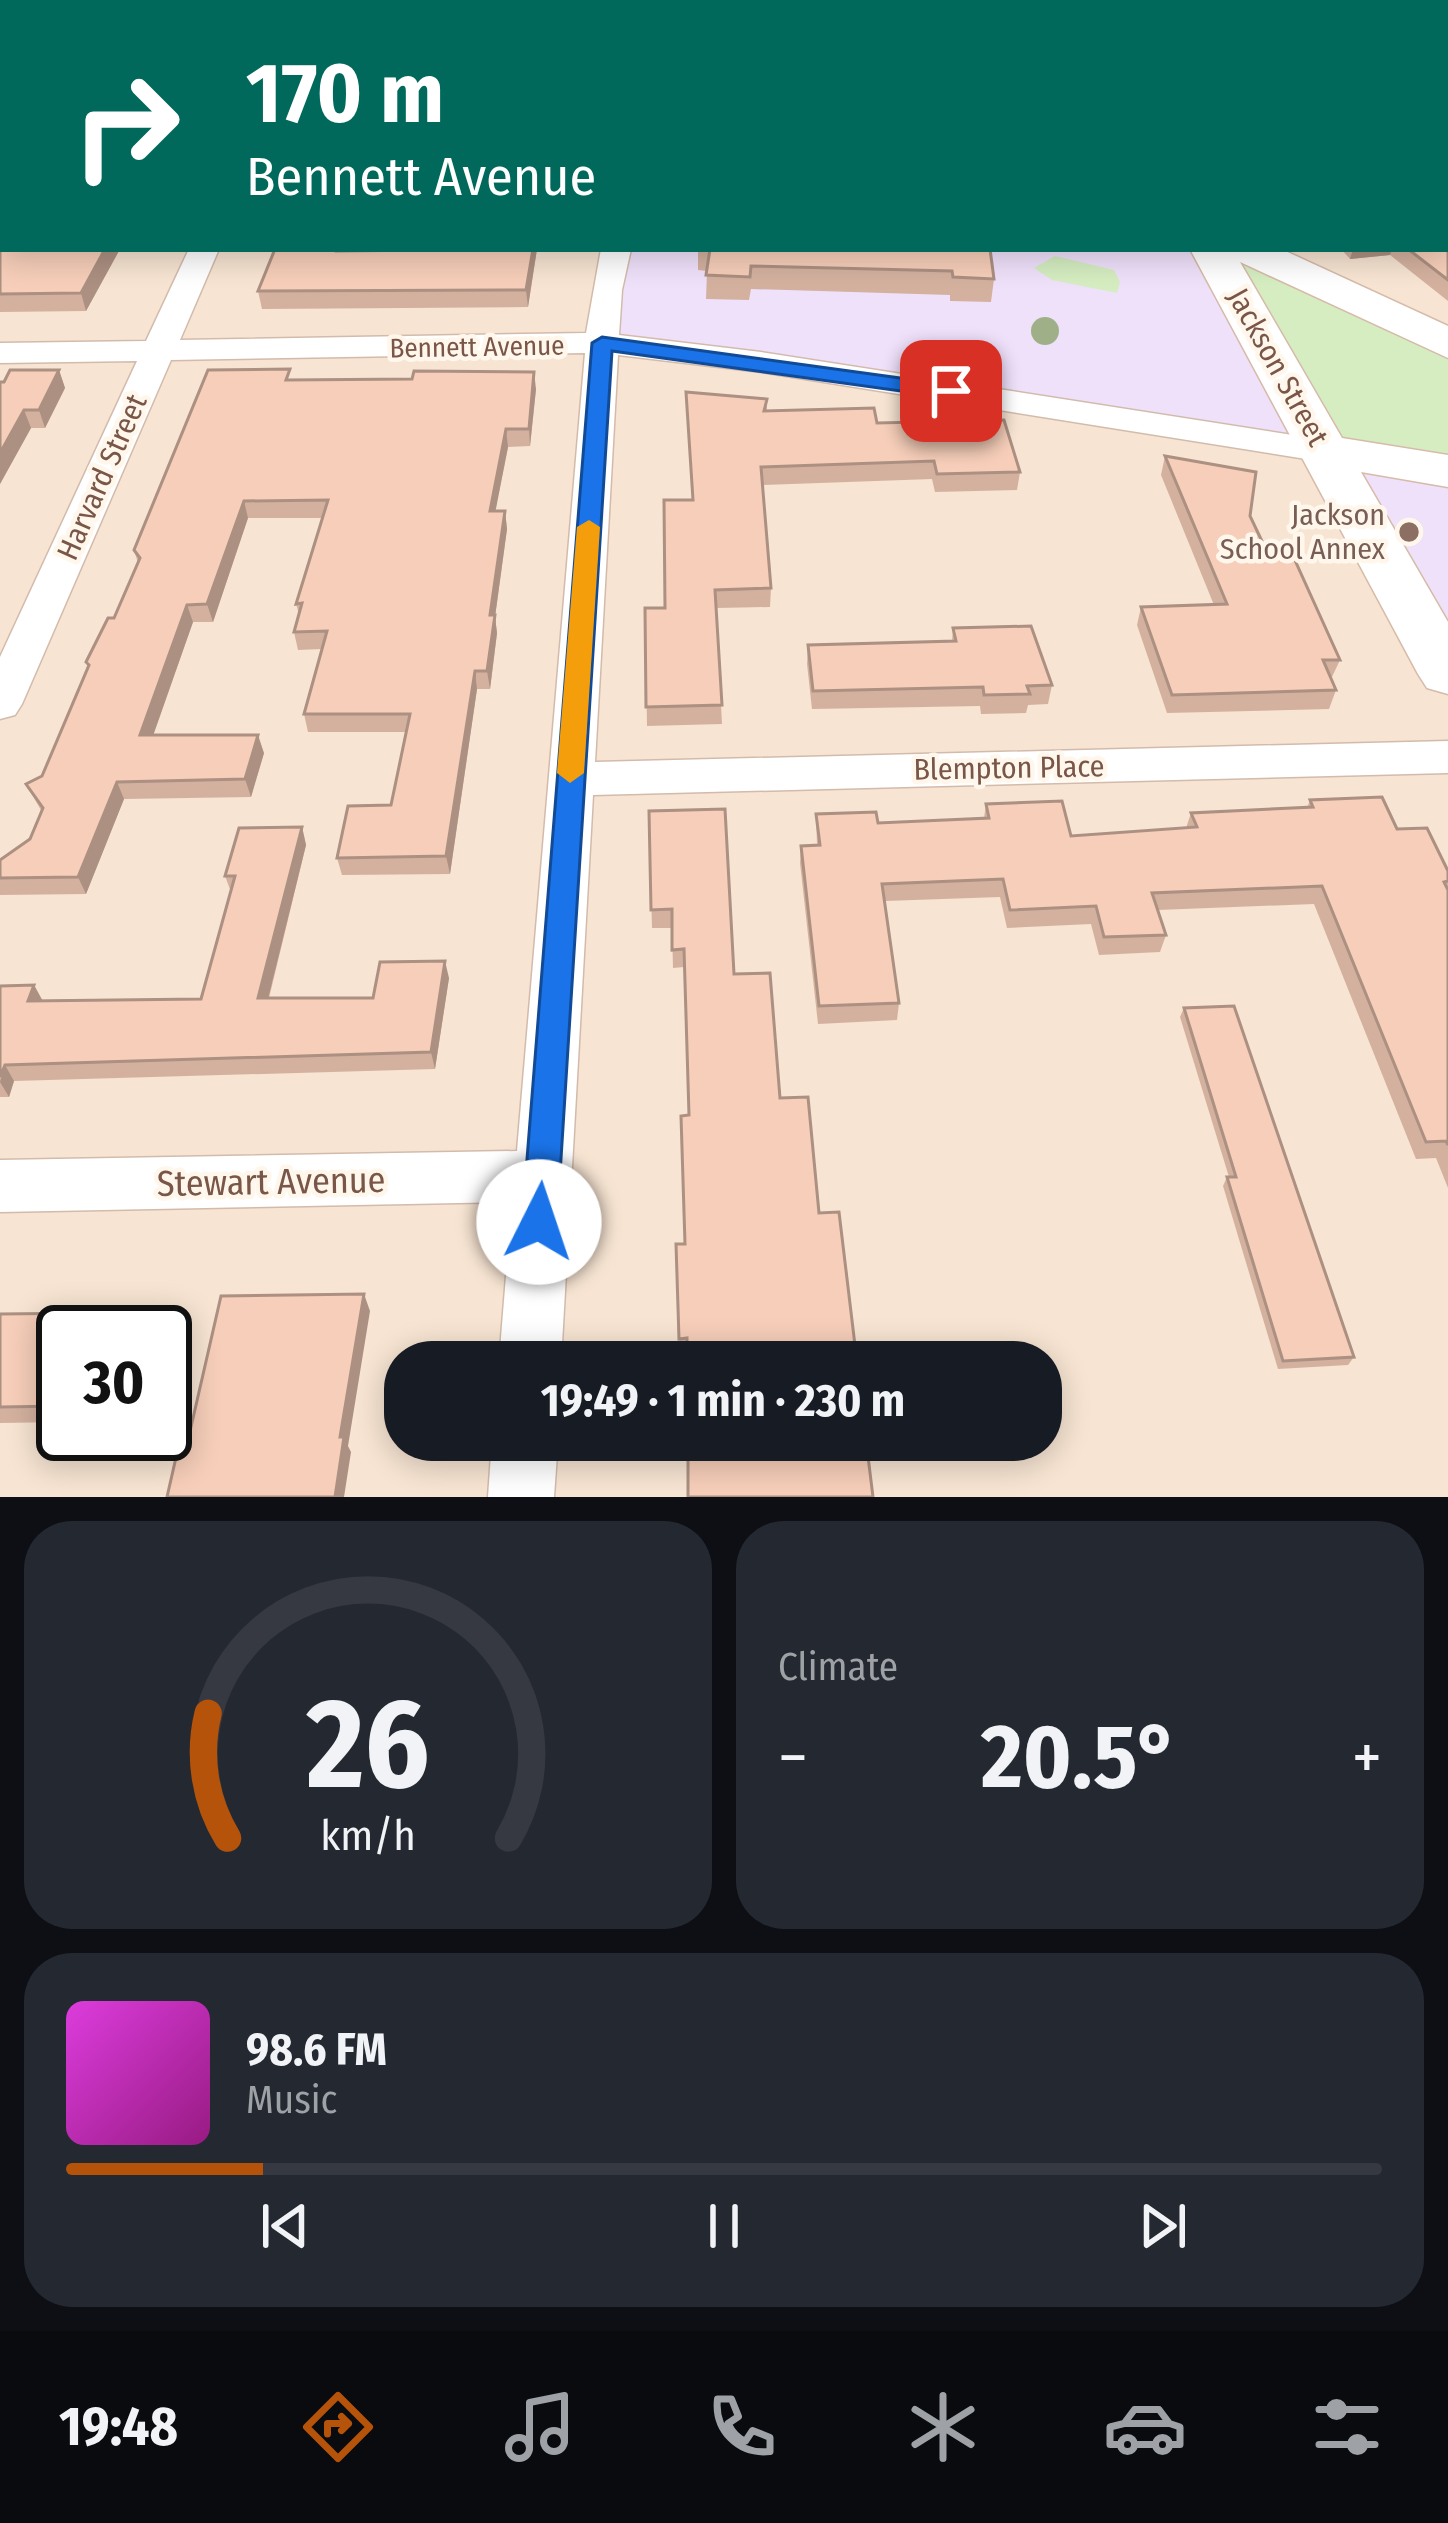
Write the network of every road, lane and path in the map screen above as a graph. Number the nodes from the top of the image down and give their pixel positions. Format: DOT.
graph roads {
  1 [pos="203,252"];
  2 [pos="615,252"];
  3 [pos="1213,252"];
  4 [pos="1252,252"];
  5 [pos="602,343"];
  6 [pos="1448,344"];
  7 [pos="158,351"];
  8 [pos="0,353"];
  9 [pos="1325,451"];
  10 [pos="1448,471"];
  11 [pos="1448,674"];
  12 [pos="0,704"];
  13 [pos="1448,757"];
  14 [pos="570,778"];
  15 [pos="542,1176"];
  16 [pos="0,1186"];
  17 [pos="531,1341"];
  18 [pos="524,1461"];
  19 [pos="521,1497"];
  1 -- 7 [label="street, Harvard Street"];
  2 -- 5 [label="street"];
  3 -- 9 [label="street, Jackson Street"];
  4 -- 6 [label="street"];
  5 -- 7 [label="street, Bennett Avenue"];
  5 -- 9 [label="street, Bennett Avenue"];
  5 -- 14 [label="street"];
  7 -- 8 [label="street, Bennett Avenue"];
  7 -- 12 [label="street, Harvard Street"];
  9 -- 10 [label="street, Bennett Avenue"];
  9 -- 11 [label="street, Jackson Street"];
  13 -- 14 [label="street, Blempton Place"];
  14 -- 15 [label="street"];
  15 -- 16 [label="street, Stewart Avenue"];
  15 -- 17 [label="street"];
  18 -- 19 [label="street"];
}
